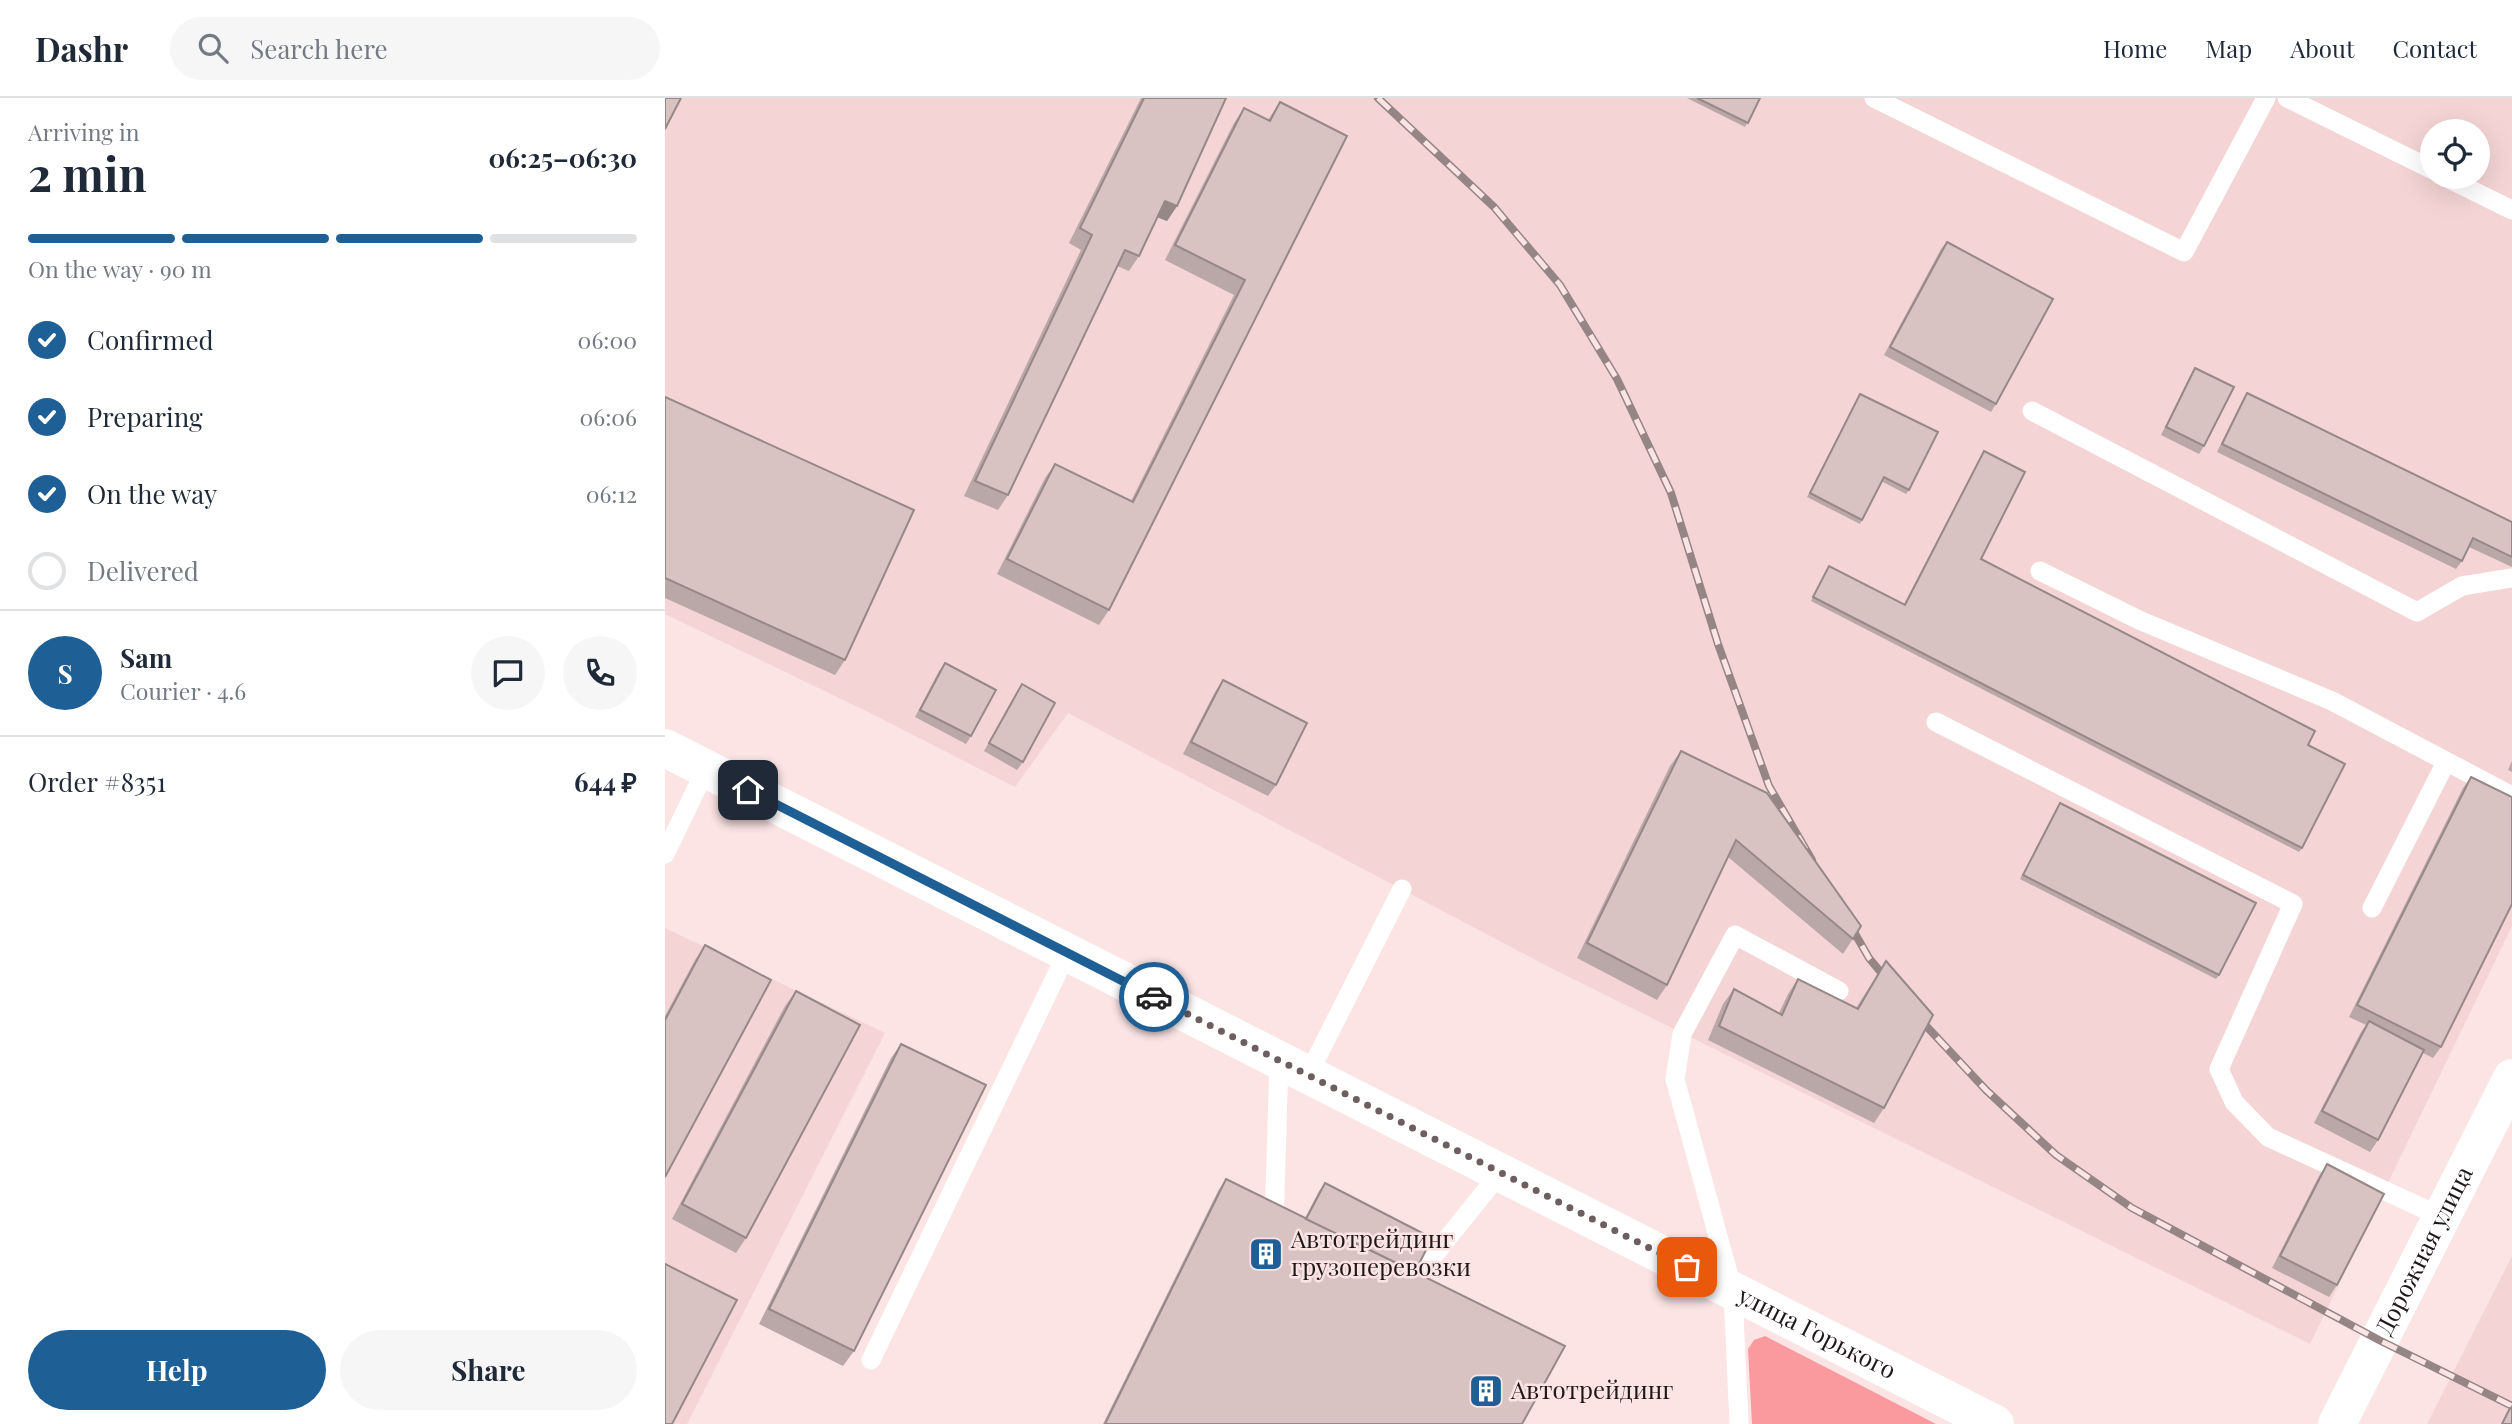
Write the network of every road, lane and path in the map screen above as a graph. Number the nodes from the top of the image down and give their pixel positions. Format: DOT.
graph roads {
  1 [pos="1874,98"];
  2 [pos="2266,98"];
  3 [pos="2287,98"];
  4 [pos="2420,164"];
  5 [pos="2469,189"];
  6 [pos="2512,210"];
  7 [pos="2032,411"];
  8 [pos="2040,571"];
  9 [pos="2512,578"];
  10 [pos="1936,722"];
  11 [pos="665,748"];
  12 [pos="2446,762"];
  13 [pos="706,769"];
  14 [pos="2512,796"];
  15 [pos="665,854"];
  16 [pos="1402,889"];
  17 [pos="2372,908"];
  18 [pos="1067,953"];
  19 [pos="1839,990"];
  20 [pos="1294,1068"];
  21 [pos="2512,1078"];
  22 [pos="1500,1172"];
  23 [pos="2442,1217"];
  24 [pos="1274,1245"];
  25 [pos="1733,1291"];
  26 [pos="1392,1308"];
  27 [pos="871,1360"];
  28 [pos="1739,1424"];
  29 [pos="1995,1424"];
  30 [pos="2337,1424"];
  1 -- 2 [label="lane"];
  3 -- 4 [label="lane"];
  5 -- 6 [label="lane"];
  7 -- 9 [label="lane"];
  8 -- 12 [label="lane"];
  10 -- 23 [label="lane"];
  11 -- 13 [label="street, улица Горького"];
  12 -- 14 [label="lane"];
  12 -- 17 [label="lane"];
  13 -- 15 [label="lane"];
  13 -- 18 [label="street, улица Горького"];
  16 -- 20 [label="lane"];
  18 -- 20 [label="street, улица Горького"];
  18 -- 27 [label="lane"];
  19 -- 25 [label="lane"];
  20 -- 22 [label="street, улица Горького"];
  20 -- 24 [label="lane"];
  21 -- 23 [label="street, Дорожная улица"];
  22 -- 25 [label="street, улица Горького"];
  22 -- 26 [label="lane"];
  23 -- 30 [label="street, Дорожная улица"];
  25 -- 28 [label="lane"];
  25 -- 29 [label="street, улица Горького"];
}
